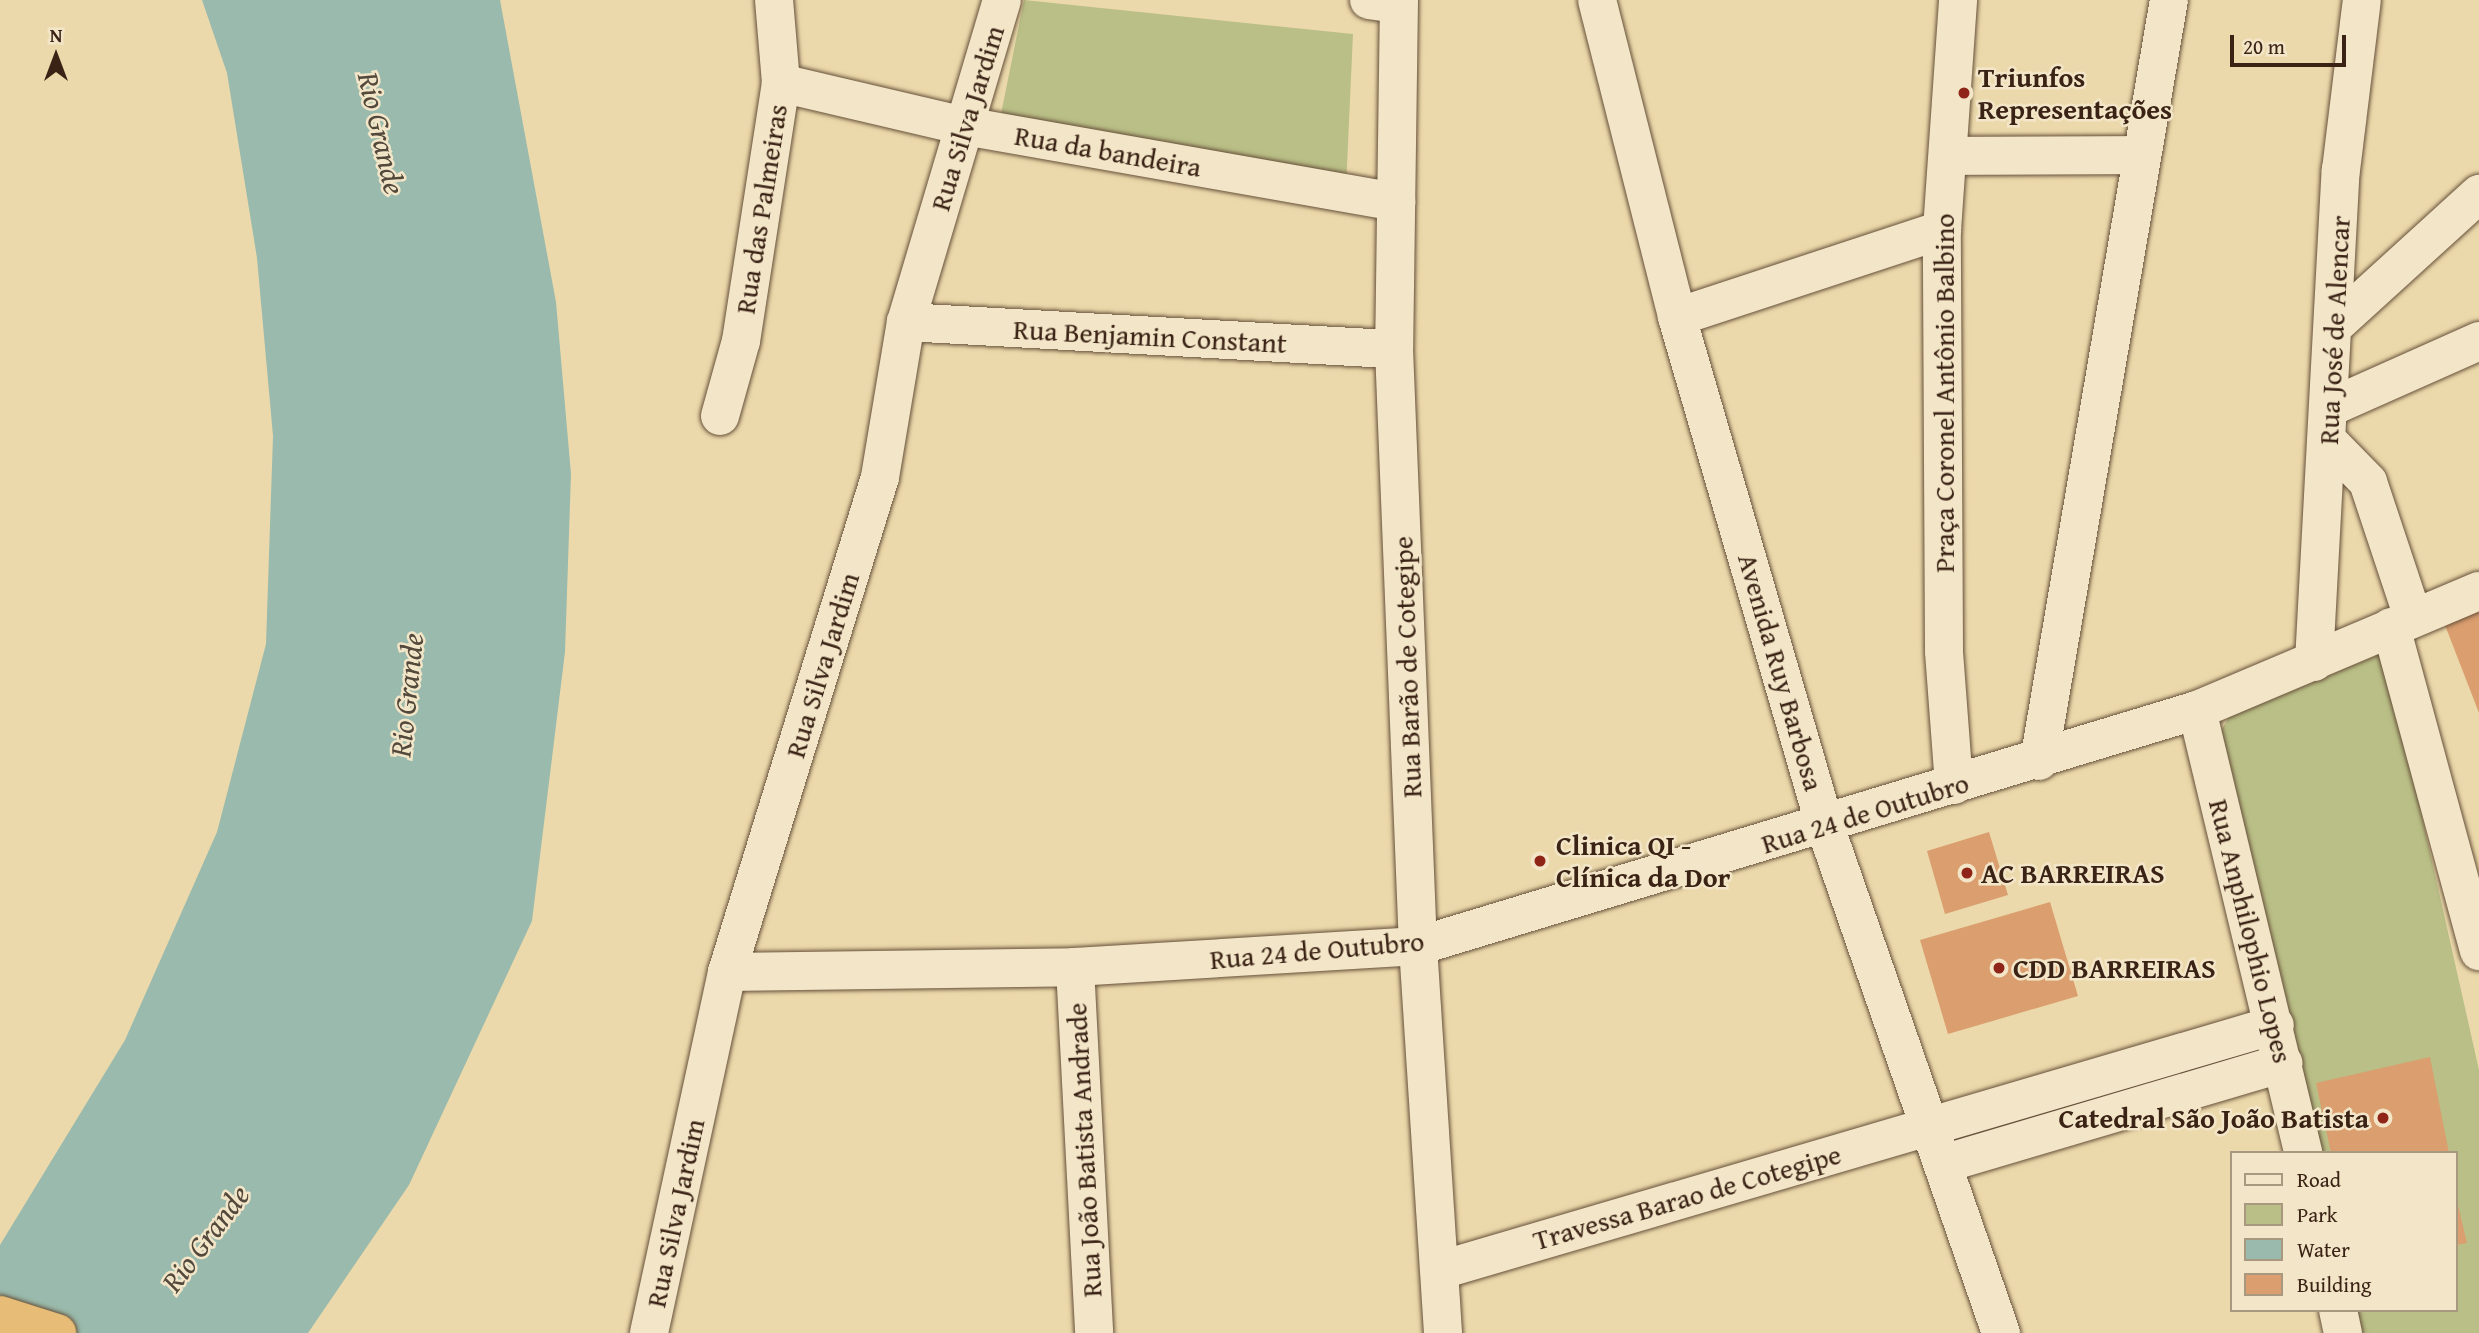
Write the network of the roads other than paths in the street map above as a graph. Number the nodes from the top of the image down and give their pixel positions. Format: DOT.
graph roads {
  1 [pos="774,0"];
  2 [pos="1002,0"];
  3 [pos="1597,0"];
  4 [pos="1958,0"];
  5 [pos="2169,0"];
  6 [pos="2362,0"];
  7 [pos="1388,1"];
  8 [pos="781,83"];
  9 [pos="965,126"];
  10 [pos="2140,155"];
  11 [pos="1949,156"];
  12 [pos="2479,194"];
  13 [pos="1396,202"];
  14 [pos="1942,230"];
  15 [pos="1677,317"];
  16 [pos="906,322"];
  17 [pos="2335,325"];
  18 [pos="2479,341"];
  19 [pos="1394,349"];
  20 [pos="720,416"];
  21 [pos="2330,424"];
  22 [pos="2479,591"];
  23 [pos="2402,622"];
  24 [pos="2314,662"];
  25 [pos="2197,710"];
  26 [pos="2039,761"];
  27 [pos="1954,785"];
  28 [pos="1825,826"];
  29 [pos="1418,946"];
  30 [pos="2479,951"];
  31 [pos="1075,967"];
  32 [pos="727,972"];
  33 [pos="2275,1025"];
  34 [pos="2284,1063"];
  35 [pos="1933,1125"];
  36 [pos="2303,1151"];
  37 [pos="1946,1163"];
  38 [pos="1441,1270"];
  39 [pos="2338,1312"];
  40 [pos="0,1315"];
  41 [pos="57,1333"];
  42 [pos="649,1333"];
  43 [pos="1094,1333"];
  44 [pos="1443,1333"];
  45 [pos="2001,1333"];
  46 [pos="2343,1333"];
  1 -- 8 [label="street, Rua das Palmeiras"];
  2 -- 9 [label="street, Rua Silva Jardim"];
  3 -- 15 [label="street, Avenida Ruy Barbosa"];
  4 -- 11 [label="street, Praça Coronel Antônio Balbino"];
  5 -- 10 [label="street"];
  6 -- 17 [label="street, Rua José de Alencar"];
  7 -- 13 [label="street, Rua Barão de Cotegipe"];
  8 -- 9 [label="street, Rua da bandeira"];
  8 -- 20 [label="street, Rua das Palmeiras"];
  9 -- 13 [label="street, Rua da bandeira"];
  9 -- 16 [label="street, Rua Silva Jardim"];
  10 -- 11 [label="street"];
  10 -- 26 [label="street"];
  11 -- 14 [label="street, Praça Coronel Antônio Balbino"];
  12 -- 17 [label="street"];
  13 -- 19 [label="street, Rua Barão de Cotegipe"];
  14 -- 15 [label="street"];
  14 -- 27 [label="street, Praça Coronel Antônio Balbino"];
  15 -- 28 [label="street, Avenida Ruy Barbosa"];
  16 -- 19 [label="street, Rua Benjamin Constant"];
  16 -- 32 [label="street, Rua Silva Jardim"];
  17 -- 21 [label="street, Rua José de Alencar"];
  18 -- 21 [label="street"];
  19 -- 29 [label="street, Rua Barão de Cotegipe"];
  21 -- 23 [label="street"];
  21 -- 24 [label="street, Rua José de Alencar"];
  22 -- 23 [label="street, Rua 24 de Outubro"];
  23 -- 24 [label="street, Rua 24 de Outubro"];
  23 -- 30 [label="street"];
  24 -- 25 [label="street, Rua 24 de Outubro"];
  25 -- 26 [label="street, Rua 24 de Outubro"];
  25 -- 33 [label="street, Rua Anphilophio Lopes"];
  26 -- 27 [label="street, Rua 24 de Outubro"];
  27 -- 28 [label="street, Rua 24 de Outubro"];
  28 -- 29 [label="street, Rua 24 de Outubro"];
  28 -- 35 [label="street, Avenida Ruy Barbosa"];
  29 -- 31 [label="street, Rua 24 de Outubro"];
  29 -- 38 [label="street, Rua Barão de Cotegipe"];
  31 -- 32 [label="street, Rua 24 de Outubro"];
  31 -- 43 [label="street, Rua João Batista Andrade"];
  32 -- 42 [label="street, Rua Silva Jardim"];
  33 -- 34 [label="street, Rua Anphilophio Lopes"];
  33 -- 35 [label="street, Travessa Barao de Cotegipe"];
  34 -- 36 [label="street, Rua Anphilophio Lopes"];
  34 -- 37 [label="street"];
  35 -- 37 [label="street, Avenida Ruy Barbosa"];
  35 -- 38 [label="street, Travessa Barao de Cotegipe"];
  37 -- 45 [label="street, Avenida Ruy Barbosa"];
  38 -- 44 [label="street, Rua Barão de Cotegipe"];
  39 -- 46 [label="street"];
  40 -- 41 [label="highway"];
}
